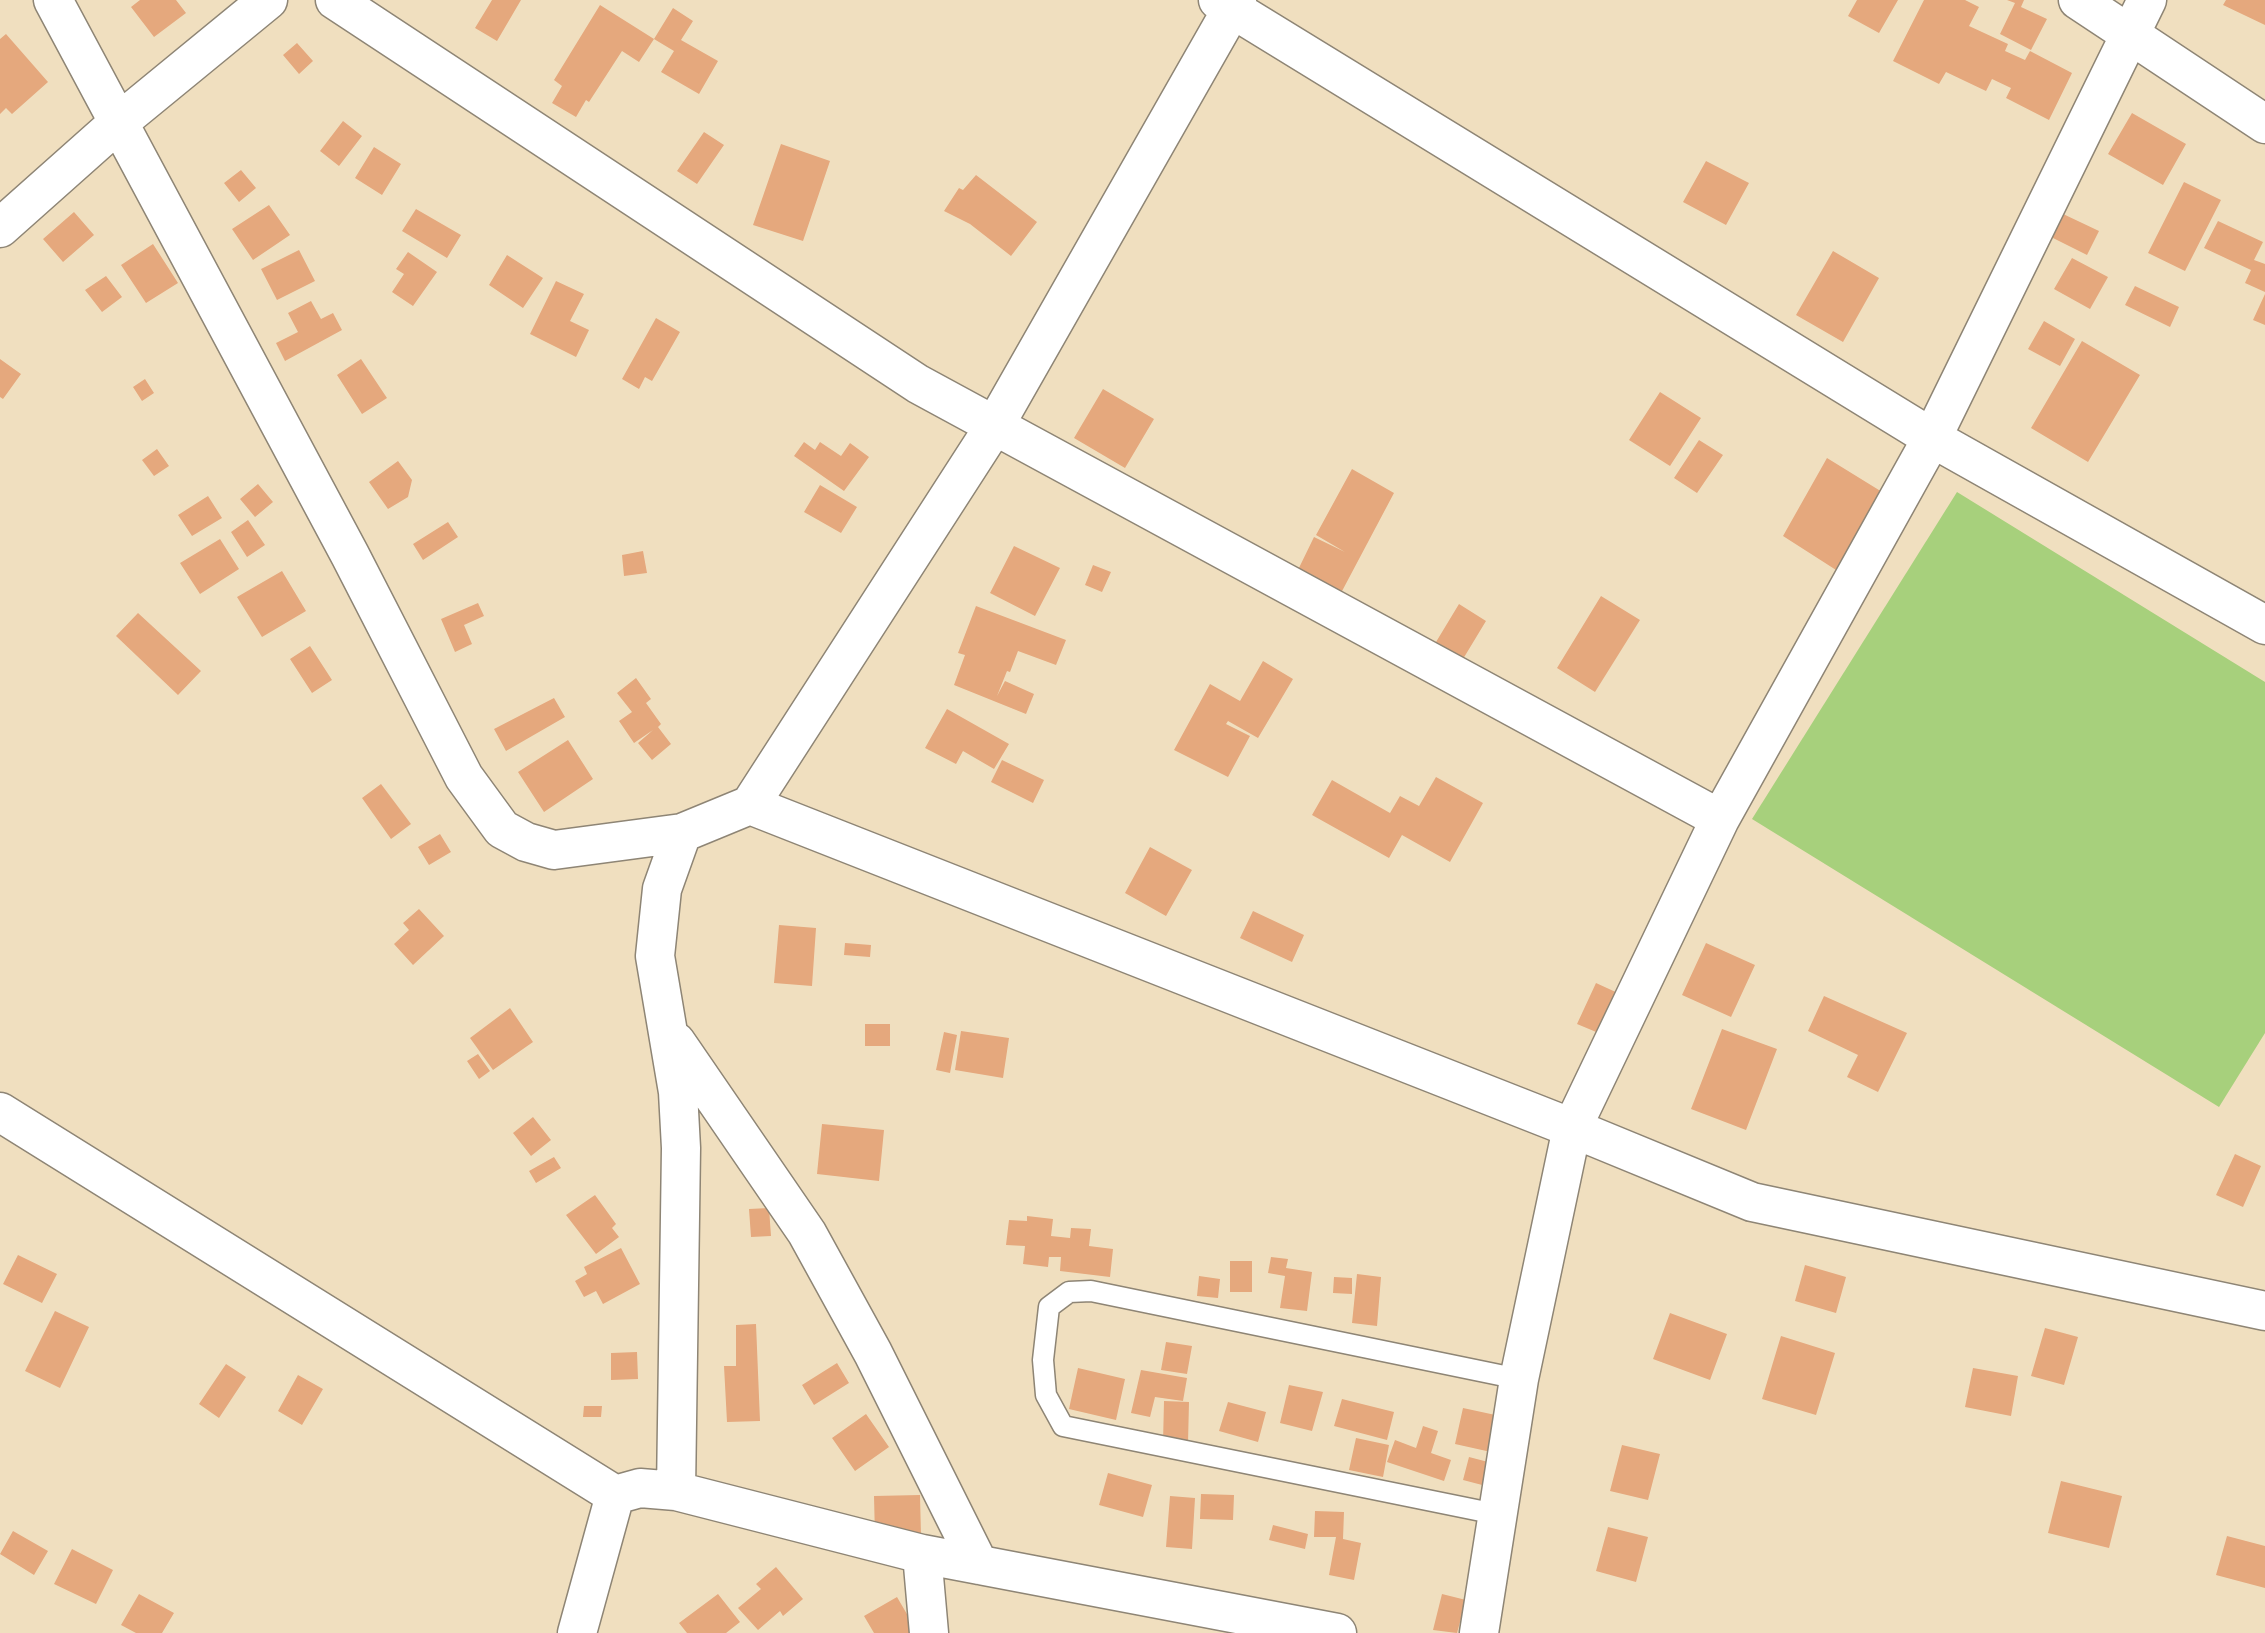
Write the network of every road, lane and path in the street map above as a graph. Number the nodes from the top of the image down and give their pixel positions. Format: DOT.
graph roads {
  1 [pos="53,0"];
  2 [pos="268,0"];
  3 [pos="335,0"];
  4 [pos="2078,0"];
  5 [pos="2147,0"];
  6 [pos="1228,3"];
  7 [pos="2130,34"];
  8 [pos="118,123"];
  9 [pos="2265,124"];
  10 [pos="3,218"];
  11 [pos="995,425"];
  12 [pos="1932,438"];
  13 [pos="2265,625"];
  14 [pos="750,805"];
  15 [pos="1720,819"];
  16 [pos="682,833"];
  17 [pos="668,1031"];
  18 [pos="0,1112"];
  19 [pos="1572,1128"];
  20 [pos="2265,1311"];
  21 [pos="1519,1379"];
  22 [pos="676,1491"];
  23 [pos="615,1495"];
  24 [pos="1496,1514"];
  25 [pos="922,1554"];
  26 [pos="979,1565"];
  27 [pos="577,1633"];
  28 [pos="929,1633"];
  29 [pos="1337,1633"];
  30 [pos="1479,1633"];
  1 -- 8 [label="street"];
  2 -- 8 [label="street"];
  3 -- 11 [label="street"];
  4 -- 7 [label="street"];
  5 -- 7 [label="street"];
  6 -- 11 [label="street"];
  6 -- 12 [label="street"];
  7 -- 9 [label="street"];
  7 -- 12 [label="street"];
  8 -- 10 [label="street"];
  8 -- 16 [label="street"];
  11 -- 14 [label="street"];
  11 -- 15 [label="street"];
  12 -- 13 [label="street"];
  12 -- 15 [label="street"];
  14 -- 16 [label="street"];
  14 -- 19 [label="street"];
  15 -- 19 [label="street"];
  16 -- 17 [label="street"];
  17 -- 22 [label="street"];
  17 -- 26 [label="street"];
  18 -- 23 [label="street"];
  19 -- 20 [label="street"];
  19 -- 21 [label="street"];
  21 -- 24 [label="street"];
  21 -- 24 [label="lane"];
  22 -- 23 [label="street"];
  22 -- 25 [label="street"];
  23 -- 27 [label="street"];
  24 -- 30 [label="street"];
  25 -- 26 [label="street"];
  25 -- 28 [label="street"];
  26 -- 29 [label="street"];
}
